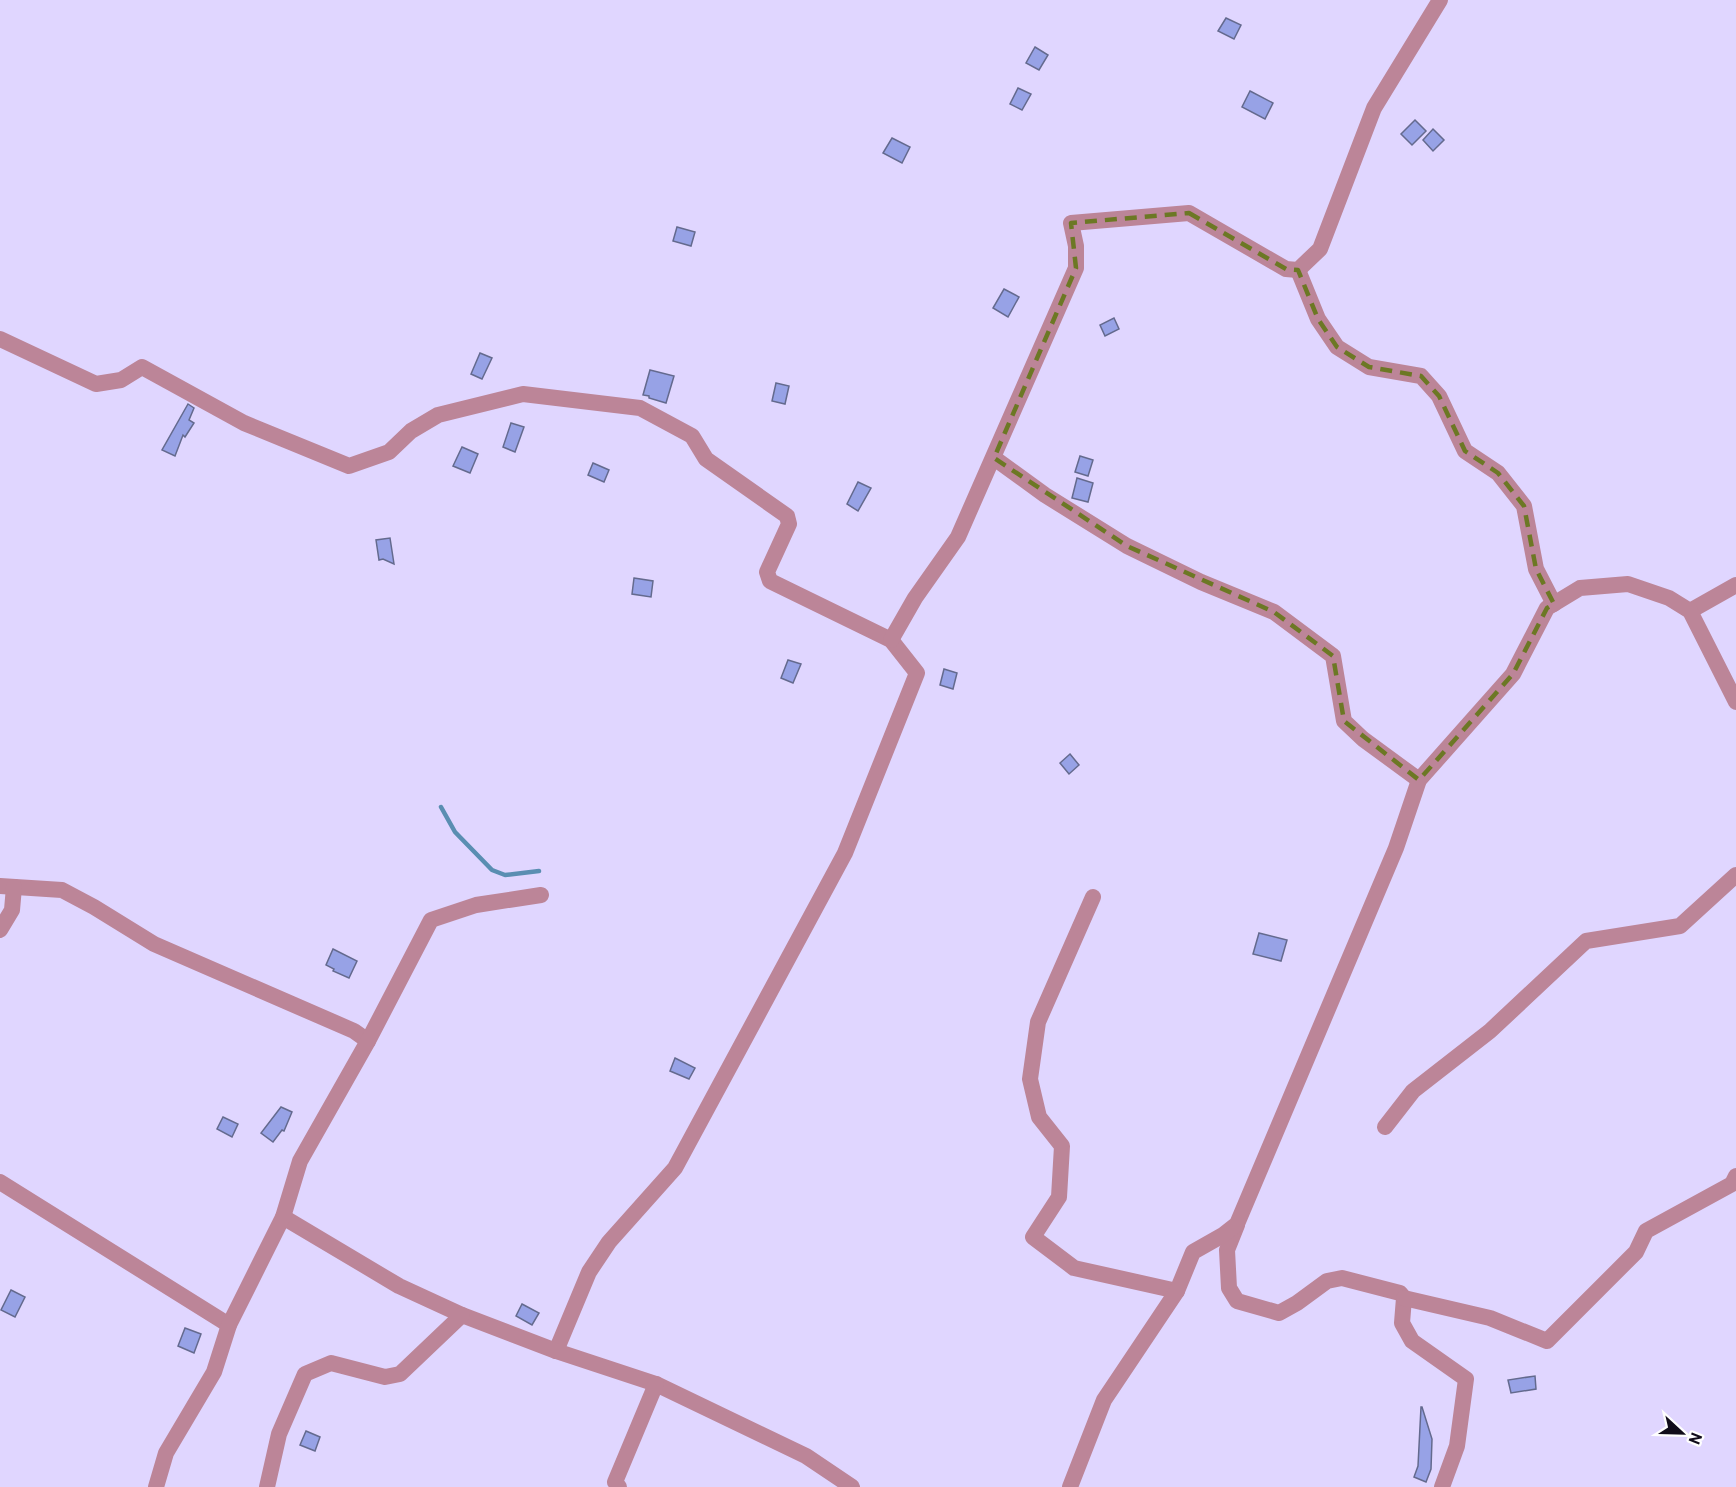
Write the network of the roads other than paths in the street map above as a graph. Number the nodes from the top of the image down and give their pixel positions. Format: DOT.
graph roads {
  1 [pos="1440,0"];
  2 [pos="1298,270"];
  3 [pos="0,339"];
  4 [pos="994,458"];
  5 [pos="1736,585"];
  6 [pos="1554,604"];
  7 [pos="1690,611"];
  8 [pos="891,640"];
  9 [pos="1736,702"];
  10 [pos="1419,780"];
  11 [pos="1736,874"];
  12 [pos="7,886"];
  13 [pos="541,895"];
  14 [pos="1094,897"];
  15 [pos="0,930"];
  16 [pos="368,1041"];
  17 [pos="1385,1127"];
  18 [pos="1736,1176"];
  19 [pos="0,1182"];
  20 [pos="283,1217"];
  21 [pos="1237,1224"];
  22 [pos="1177,1291"];
  23 [pos="1404,1298"];
  24 [pos="462,1315"];
  25 [pos="229,1325"];
  26 [pos="556,1351"];
  27 [pos="656,1384"];
  28 [pos="156,1487"];
  29 [pos="267,1487"];
  30 [pos="620,1487"];
  31 [pos="852,1487"];
  32 [pos="1070,1487"];
  33 [pos="1442,1487"];
  1 -- 2 [label="street"];
  2 -- 4 [label="street"];
  2 -- 6 [label="street"];
  3 -- 8 [label="street"];
  4 -- 8 [label="street"];
  4 -- 10 [label="street"];
  5 -- 7 [label="street"];
  6 -- 7 [label="street"];
  6 -- 10 [label="street"];
  7 -- 9 [label="street"];
  8 -- 26 [label="street"];
  10 -- 21 [label="street"];
  11 -- 17 [label="street"];
  12 -- 15 [label="street"];
  12 -- 16 [label="street"];
  13 -- 16 [label="street"];
  14 -- 22 [label="street"];
  16 -- 20 [label="street"];
  18 -- 23 [label="street"];
  19 -- 25 [label="street"];
  20 -- 24 [label="street"];
  20 -- 25 [label="street"];
  21 -- 22 [label="street"];
  21 -- 23 [label="street"];
  22 -- 32 [label="street"];
  23 -- 33 [label="street"];
  24 -- 26 [label="street"];
  24 -- 29 [label="street"];
  25 -- 28 [label="street"];
  26 -- 27 [label="street"];
  27 -- 30 [label="street"];
  27 -- 31 [label="street"];
}
